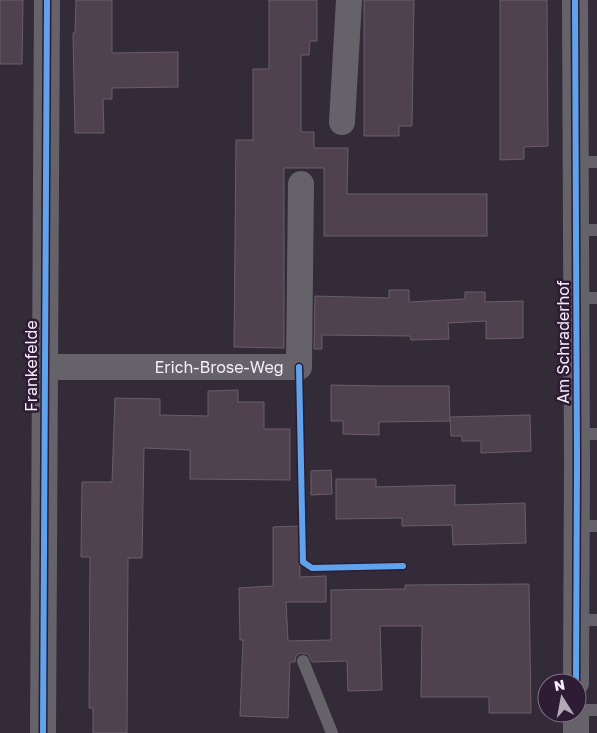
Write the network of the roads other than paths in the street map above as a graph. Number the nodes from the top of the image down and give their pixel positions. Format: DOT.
graph roads {
  1 [pos="47,0"];
  2 [pos="349,0"];
  3 [pos="575,0"];
  4 [pos="342,122"];
  5 [pos="586,162"];
  6 [pos="301,184"];
  7 [pos="586,230"];
  8 [pos="586,298"];
  9 [pos="45,367"];
  10 [pos="587,434"];
  11 [pos="587,526"];
  12 [pos="587,620"];
  13 [pos="304,661"];
  14 [pos="578,673"];
  15 [pos="43,733"];
  16 [pos="332,733"];
  1 -- 9 [label="street, Frankefelde"];
  2 -- 4 [label="street"];
  3 -- 5 [label="street, Am Schraderhof"];
  5 -- 7 [label="street, Am Schraderhof"];
  6 -- 9 [label="street, Erich-Brose-Weg"];
  7 -- 8 [label="street, Am Schraderhof"];
  8 -- 10 [label="street, Am Schraderhof"];
  9 -- 15 [label="street, Frankefelde"];
  10 -- 11 [label="street, Am Schraderhof"];
  11 -- 12 [label="street, Am Schraderhof"];
  12 -- 14 [label="street, Am Schraderhof"];
  13 -- 16 [label="lane"];
}
